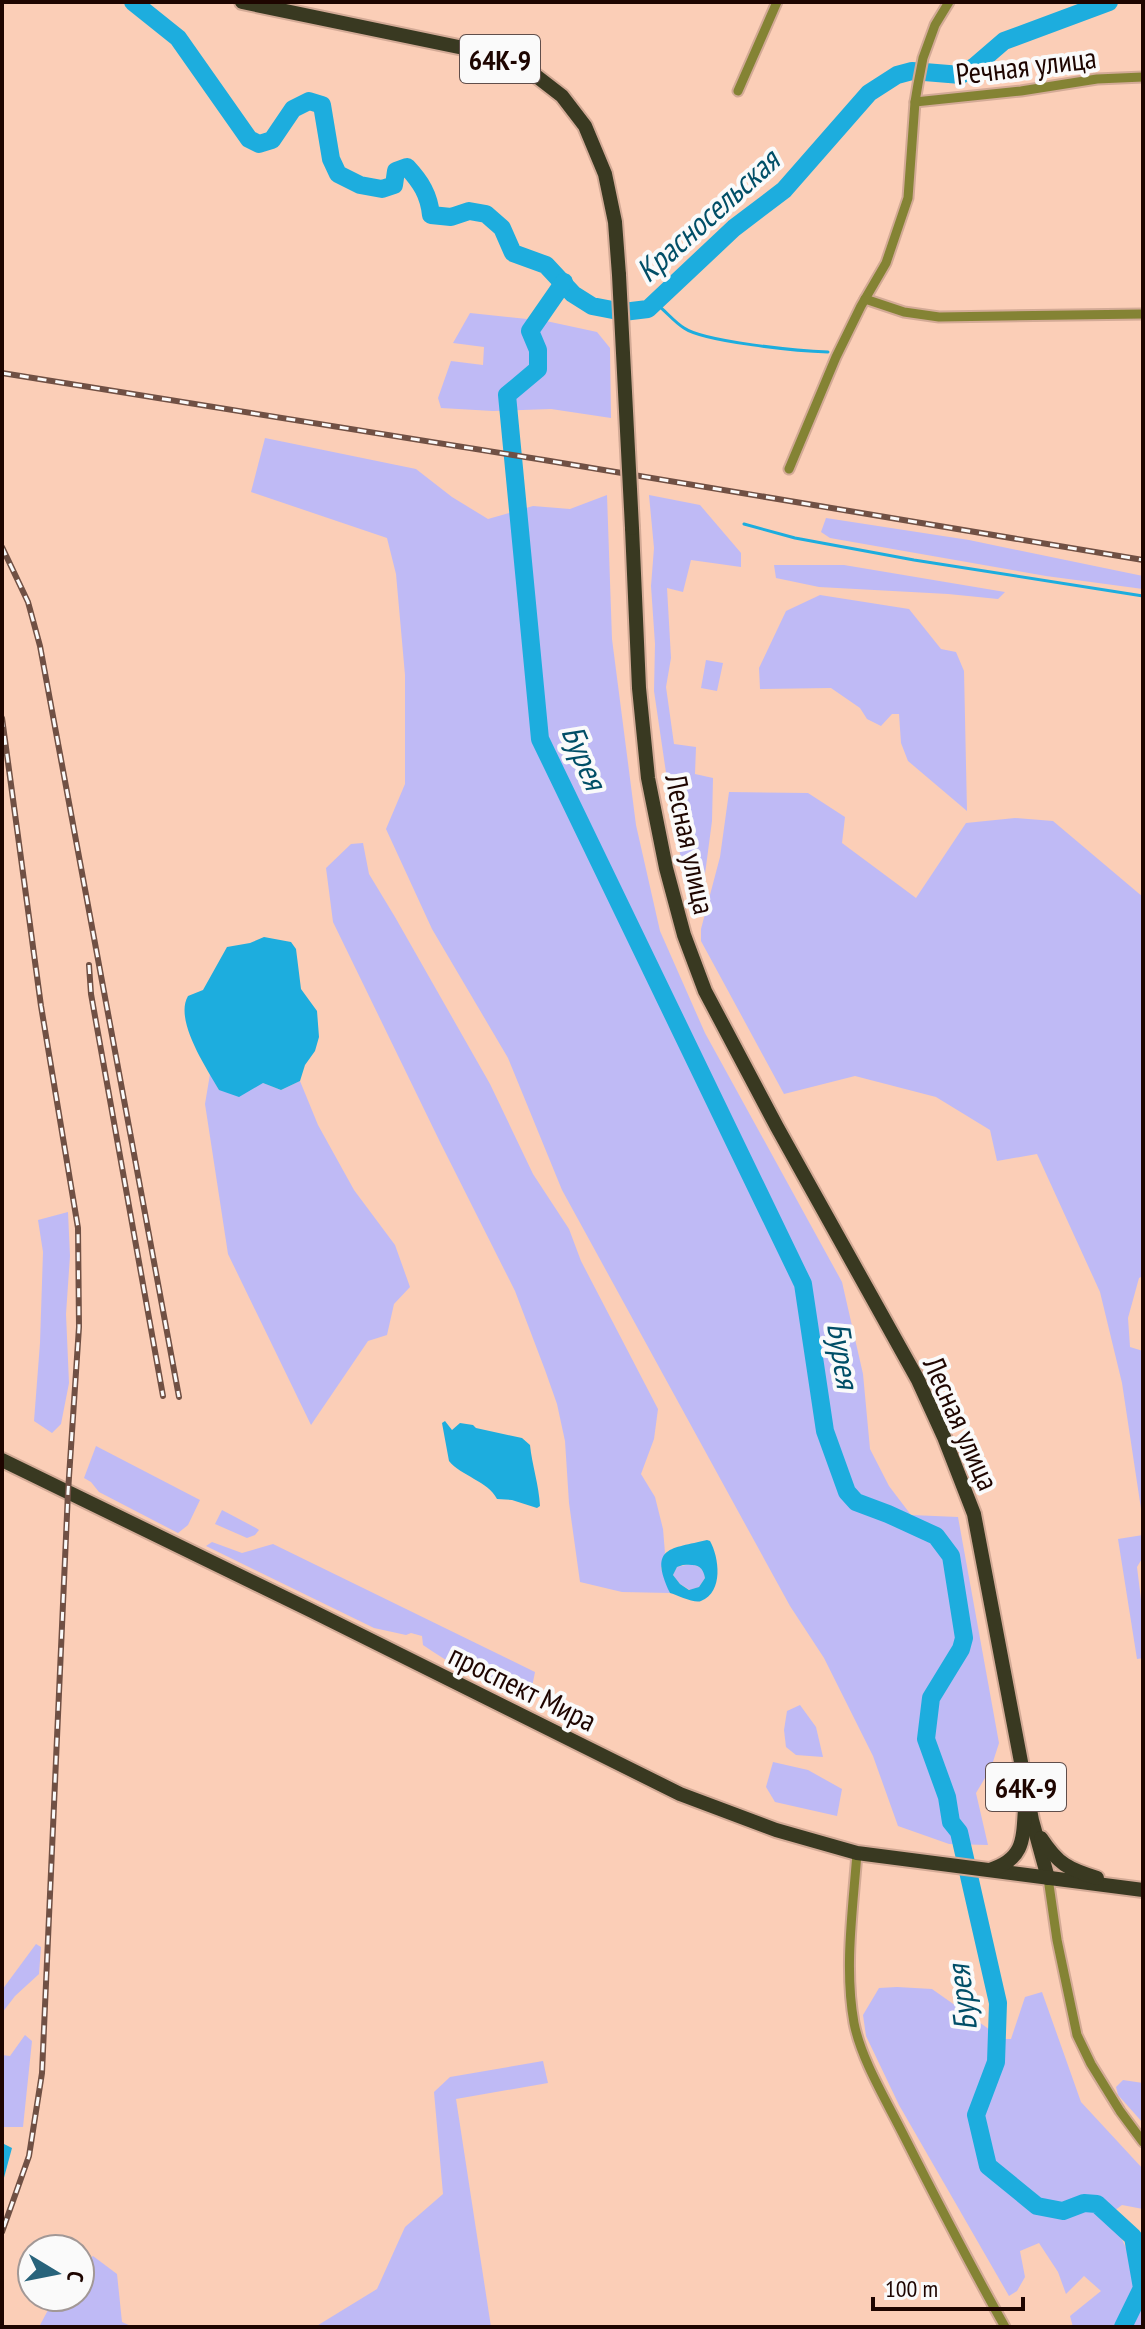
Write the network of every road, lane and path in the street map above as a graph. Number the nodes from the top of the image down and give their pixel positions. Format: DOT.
graph roads {
  1 [pos="242,2"];
  2 [pos="777,2"];
  3 [pos="949,2"];
  4 [pos="1143,77"];
  5 [pos="738,91"];
  6 [pos="915,102"];
  7 [pos="865,299"];
  8 [pos="1143,314"];
  9 [pos="789,469"];
  10 [pos="2,1460"];
  11 [pos="1027,1792"];
  12 [pos="1033,1825"];
  13 [pos="857,1853"];
  14 [pos="984,1870"];
  15 [pos="1048,1878"];
  16 [pos="1141,1890"];
  17 [pos="1143,2142"];
  18 [pos="1005,2327"];
  1 -- 11 [label="main road, Лесная улица / 64К-9, bridge"];
  2 -- 5 [label="street"];
  3 -- 6 [label="street"];
  4 -- 6 [label="street, Речная улица"];
  6 -- 7 [label="street"];
  7 -- 8 [label="street"];
  7 -- 9 [label="street"];
  10 -- 13 [label="main road, проспект Мира"];
  11 -- 12 [label="main road, Лесная улица / 64К-9"];
  11 -- 14 [label="main road"];
  12 -- 15 [label="main road, Лесная улица / 64К-9"];
  12 -- 16 [label="main road"];
  13 -- 14 [label="main road, проспект Мира"];
  13 -- 18 [label="street"];
  14 -- 15 [label="main road, проспект Мира"];
  15 -- 16 [label="main road, проспект Мира"];
  15 -- 17 [label="street"];
}
